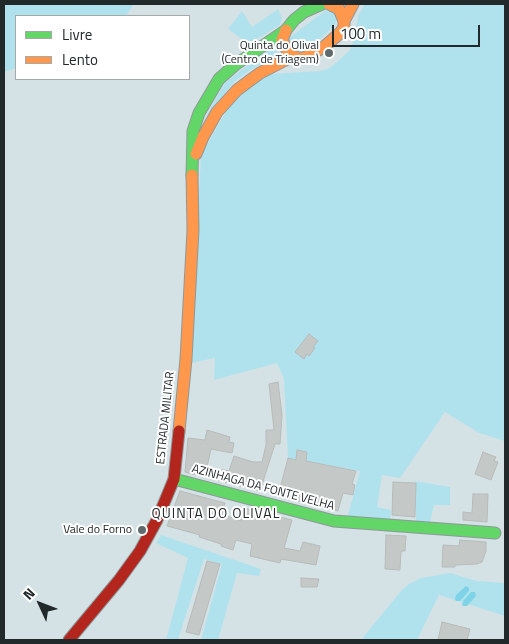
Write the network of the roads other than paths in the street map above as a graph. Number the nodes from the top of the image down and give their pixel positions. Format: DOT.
graph roads {
  1 [pos="322,4"];
  2 [pos="328,4"];
  3 [pos="353,4"];
  4 [pos="344,21"];
  5 [pos="286,30"];
  6 [pos="293,56"];
  7 [pos="192,166"];
  8 [pos="174,479"];
  9 [pos="495,532"];
  10 [pos="69,640"];
  1 -- 5 [label="street, ESTRADA MILITAR"];
  2 -- 4 [label="street"];
  3 -- 4 [label="street, ESTRADA MILITAR"];
  4 -- 6 [label="street, ESTRADA MILITAR"];
  5 -- 6 [label="street"];
  5 -- 7 [label="street, ESTRADA MILITAR"];
  6 -- 7 [label="street, ESTRADA MILITAR"];
  7 -- 8 [label="street, ESTRADA MILITAR"];
  8 -- 9 [label="street, AZINHAGA DA FONTE VELHA"];
  8 -- 10 [label="street, ESTRADA MILITAR"];
}
